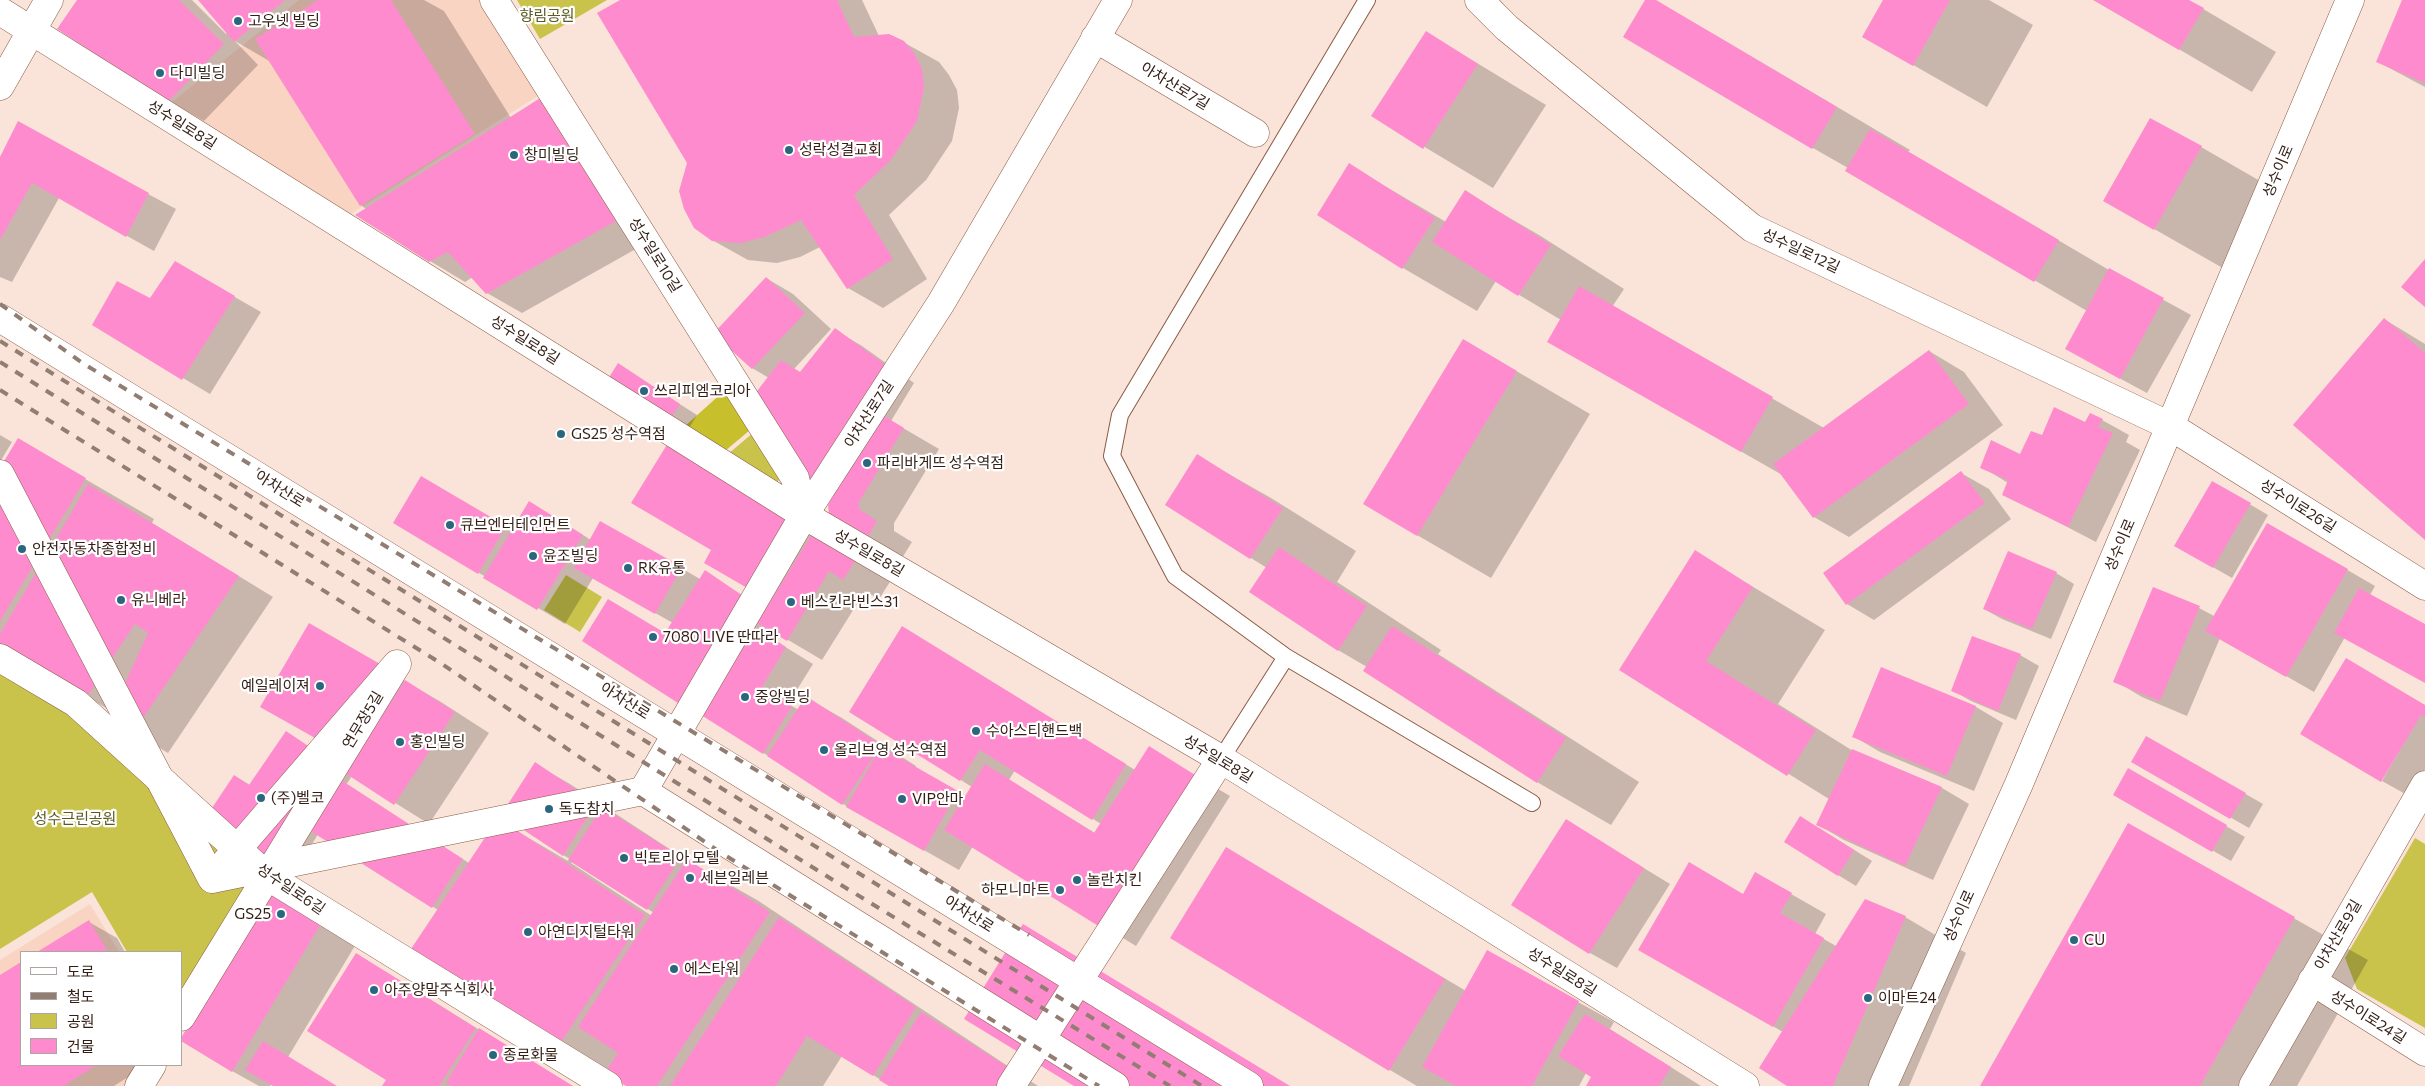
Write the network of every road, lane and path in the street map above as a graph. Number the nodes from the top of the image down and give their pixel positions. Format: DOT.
graph roads {
  1 [pos="49,0"];
  2 [pos="494,0"];
  3 [pos="1118,0"];
  4 [pos="1367,0"];
  5 [pos="1479,0"];
  6 [pos="2350,0"];
  7 [pos="0,11"];
  8 [pos="31,31"];
  9 [pos="1095,38"];
  10 [pos="0,86"];
  11 [pos="1254,133"];
  12 [pos="0,318"];
  13 [pos="2170,426"];
  14 [pos="0,474"];
  15 [pos="804,515"];
  16 [pos="2425,586"];
  17 [pos="1286,657"];
  18 [pos="0,658"];
  19 [pos="676,733"];
  20 [pos="1221,759"];
  21 [pos="2425,785"];
  22 [pos="643,791"];
  23 [pos="1532,803"];
  24 [pos="267,876"];
  25 [pos="212,879"];
  26 [pos="1079,982"];
  27 [pos="2312,982"];
  28 [pos="182,1015"];
  29 [pos="1039,1040"];
  30 [pos="2425,1052"];
  31 [pos="151,1066"];
  32 [pos="139,1086"];
  33 [pos="608,1086"];
  34 [pos="1011,1086"];
  35 [pos="1115,1086"];
  36 [pos="1249,1086"];
  37 [pos="1745,1086"];
  38 [pos="1884,1086"];
  39 [pos="2253,1086"];
  1 -- 8 [label="street"];
  2 -- 15 [label="street, 성수일로10길"];
  3 -- 9 [label="street, 아차산로7길"];
  4 -- 17 [label="lane"];
  5 -- 13 [label="street, 성수일로12길"];
  6 -- 13 [label="street, 성수이로"];
  7 -- 8 [label="street, 성수일로8길"];
  8 -- 10 [label="street"];
  8 -- 15 [label="street, 성수일로8길"];
  9 -- 11 [label="street, 아차산로7길"];
  9 -- 15 [label="street, 아차산로7길"];
  12 -- 19 [label="street, 아차산로"];
  13 -- 16 [label="street, 성수이로26길"];
  13 -- 38 [label="street, 성수이로"];
  14 -- 25 [label="street"];
  15 -- 19 [label="street, 아차산로7길"];
  15 -- 20 [label="street, 성수일로8길"];
  17 -- 20 [label="lane"];
  17 -- 23 [label="lane"];
  18 -- 24 [label="street, 성수일로6길"];
  19 -- 22 [label="street, 아차산로7길"];
  19 -- 26 [label="street, 아차산로"];
  20 -- 26 [label="street"];
  20 -- 37 [label="street, 성수일로8길"];
  21 -- 27 [label="street, 아차산로9길"];
  22 -- 25 [label="street"];
  22 -- 29 [label="street"];
  24 -- 25 [label="street, 연무장5길"];
  24 -- 28 [label="street, 연무장5길"];
  24 -- 33 [label="street, 성수일로6길"];
  26 -- 29 [label="street"];
  26 -- 36 [label="street, 아차산로"];
  27 -- 30 [label="street, 성수이로24길"];
  27 -- 39 [label="street, 아차산로9길"];
  29 -- 34 [label="street"];
  29 -- 35 [label="street"];
  31 -- 32 [label="street"];
}
